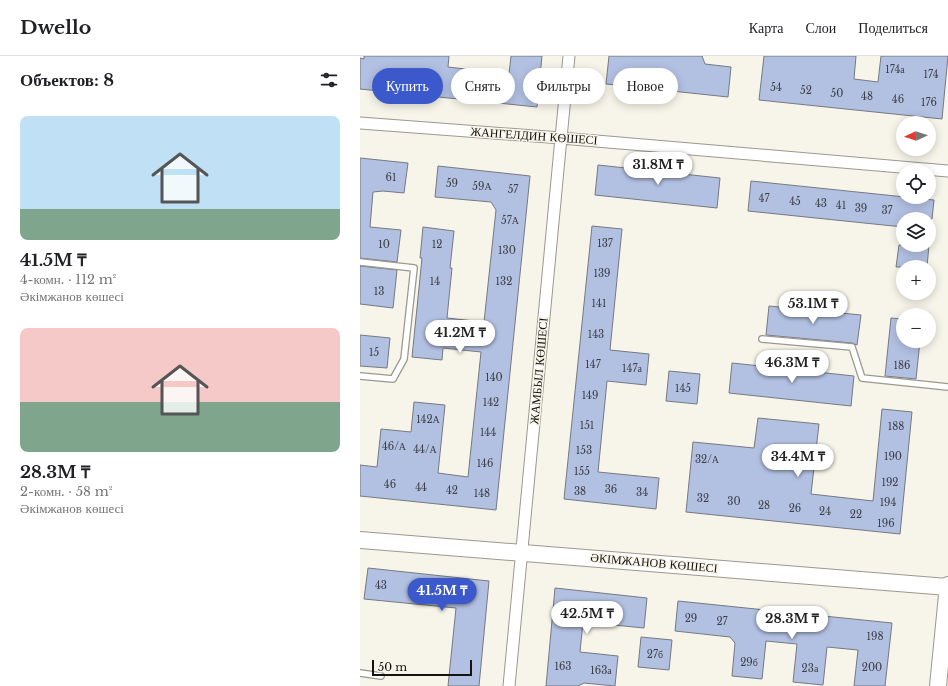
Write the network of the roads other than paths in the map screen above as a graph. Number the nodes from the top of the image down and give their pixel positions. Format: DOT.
graph roads {
  1 [pos="569,56"];
  2 [pos="360,123"];
  3 [pos="561,138"];
  4 [pos="948,171"];
  5 [pos="360,262"];
  6 [pos="762,339"];
  7 [pos="360,376"];
  8 [pos="948,387"];
  9 [pos="360,540"];
  10 [pos="522,553"];
  11 [pos="948,586"];
  12 [pos="945,634"];
  13 [pos="360,673"];
  14 [pos="381,676"];
  15 [pos="509,686"];
  16 [pos="938,686"];
  1 -- 3 [label="street, ЖАМБЫЛ КӨШЕСІ"];
  2 -- 3 [label="street, ЖАНГЕЛДИН КӨШЕСІ"];
  3 -- 4 [label="street, ЖАНГЕЛДИН КӨШЕСІ"];
  3 -- 10 [label="street, ЖАМБЫЛ КӨШЕСІ"];
  5 -- 7 [label="lane"];
  6 -- 8 [label="lane"];
  9 -- 10 [label="main road, ӘКІМЖАНОВ КӨШЕСІ"];
  10 -- 11 [label="main road, ӘКІМЖАНОВ КӨШЕСІ"];
  10 -- 15 [label="street, ЖАМБЫЛ КӨШЕСІ"];
  11 -- 12 [label="main road"];
  12 -- 16 [label="main road"];
  13 -- 14 [label="lane"];
}
